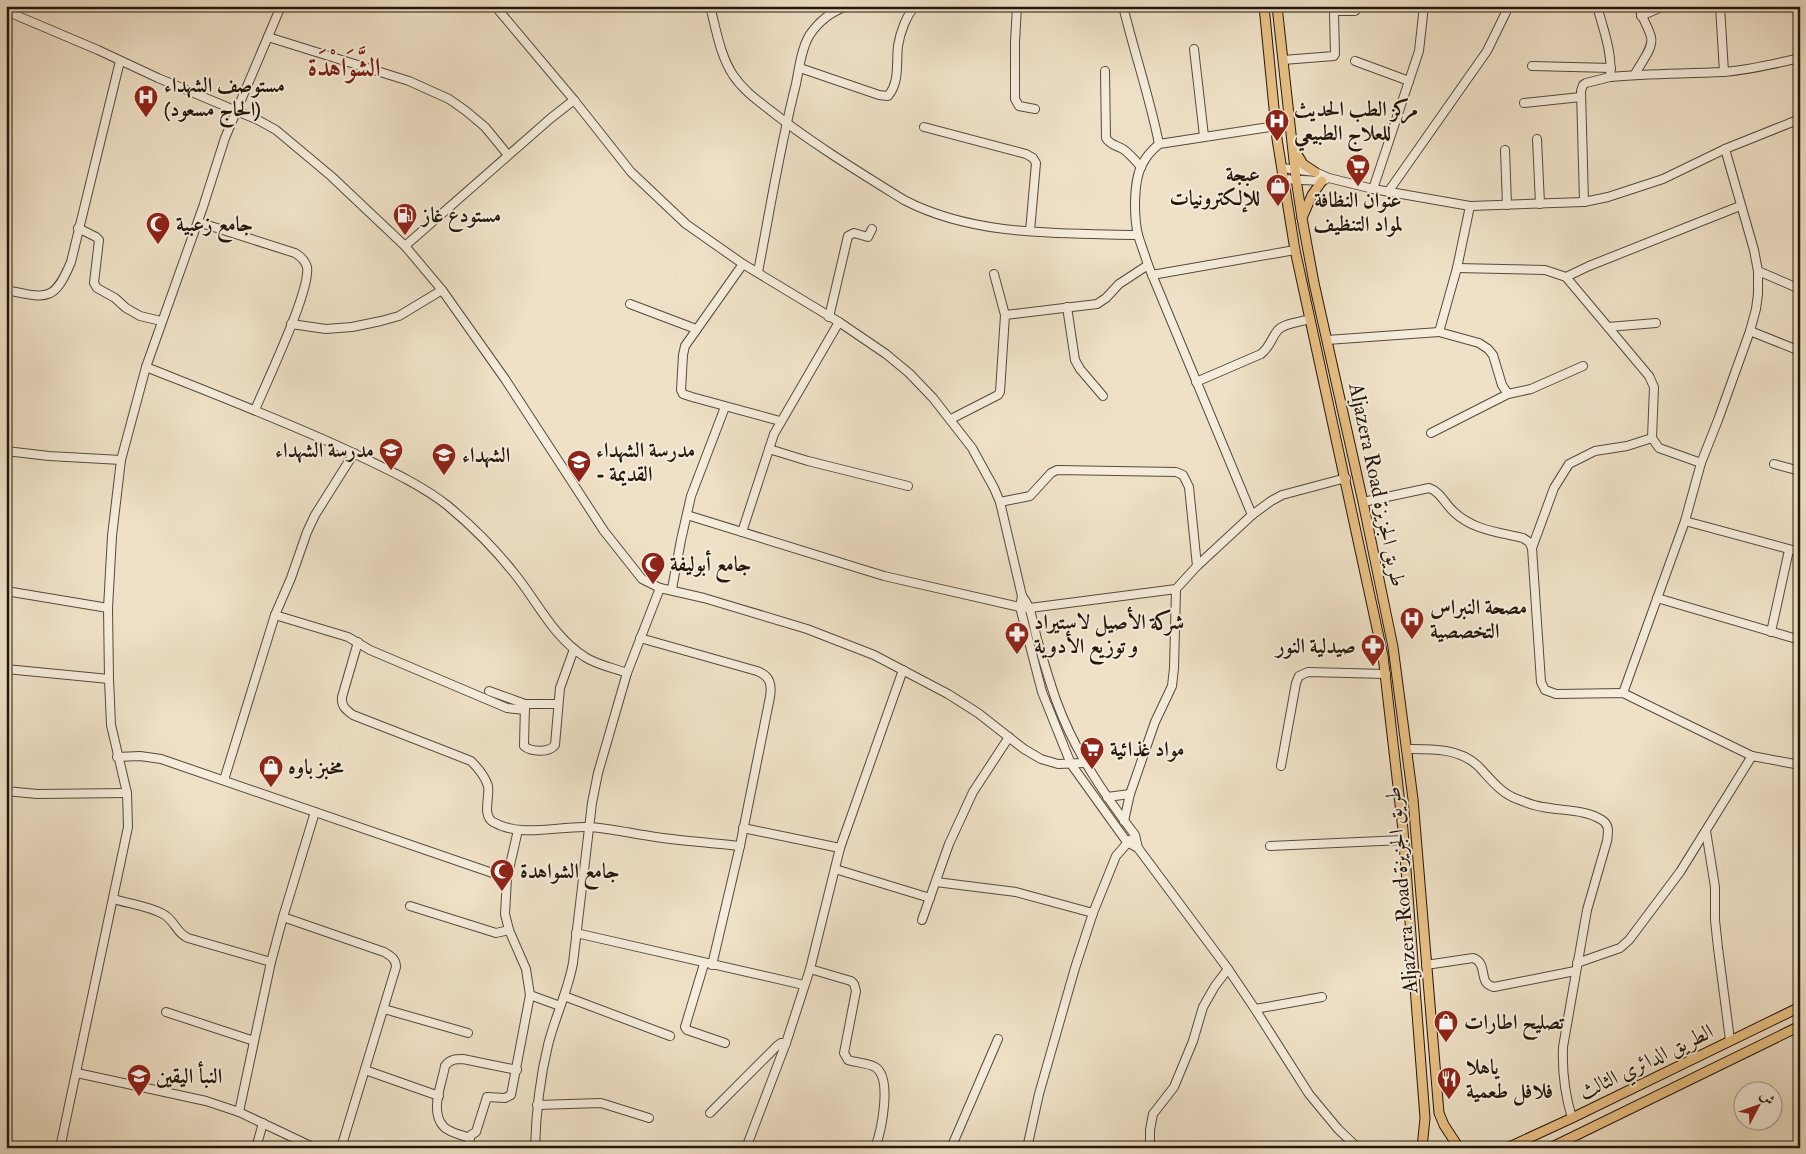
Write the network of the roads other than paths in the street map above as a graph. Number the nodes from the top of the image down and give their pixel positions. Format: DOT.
graph roads {
  1 [pos="280,6"];
  2 [pos="495,6"];
  3 [pos="710,6"];
  4 [pos="915,6"];
  5 [pos="1017,6"];
  6 [pos="1109,6"];
  7 [pos="1264,6"];
  8 [pos="1278,6"];
  9 [pos="1360,6"];
  10 [pos="1424,6"];
  11 [pos="1509,6"];
  12 [pos="1597,6"];
  13 [pos="1639,6"];
  14 [pos="1664,6"];
  15 [pos="1720,6"];
  16 [pos="842,7"];
  17 [pos="1123,7"];
  18 [pos="6,11"];
  19 [pos="1641,16"];
  20 [pos="268,37"];
  21 [pos="1194,49"];
  22 [pos="1800,58"];
  23 [pos="1283,60"];
  24 [pos="120,61"];
  25 [pos="1354,61"];
  26 [pos="1532,66"];
  27 [pos="800,68"];
  28 [pos="1105,71"];
  29 [pos="1724,72"];
  30 [pos="1611,73"];
  31 [pos="1635,74"];
  32 [pos="1409,81"];
  33 [pos="1581,97"];
  34 [pos="574,100"];
  35 [pos="1524,104"];
  36 [pos="1035,109"];
  37 [pos="237,112"];
  38 [pos="1800,119"];
  39 [pos="786,123"];
  40 [pos="1276,126"];
  41 [pos="924,127"];
  42 [pos="1204,136"];
  43 [pos="1537,138"];
  44 [pos="1159,144"];
  45 [pos="1293,146"];
  46 [pos="1725,149"];
  47 [pos="1505,150"];
  48 [pos="508,155"];
  49 [pos="1140,167"];
  50 [pos="1282,168"];
  51 [pos="1295,169"];
  52 [pos="1315,172"];
  53 [pos="1282,179"];
  54 [pos="1296,179"];
  55 [pos="1325,180"];
  56 [pos="1374,189"];
  57 [pos="1388,192"];
  58 [pos="1584,202"];
  59 [pos="1540,204"];
  60 [pos="1470,206"];
  61 [pos="1507,206"];
  62 [pos="1740,206"];
  63 [pos="1302,218"];
  64 [pos="198,222"];
  65 [pos="78,228"];
  66 [pos="872,229"];
  67 [pos="1030,231"];
  68 [pos="1138,235"];
  69 [pos="405,246"];
  70 [pos="1295,250"];
  71 [pos="743,264"];
  72 [pos="1148,265"];
  73 [pos="1456,268"];
  74 [pos="1758,271"];
  75 [pos="758,272"];
  76 [pos="994,274"];
  77 [pos="1152,275"];
  78 [pos="1566,277"];
  79 [pos="1800,289"];
  80 [pos="6,290"];
  81 [pos="442,290"];
  82 [pos="630,304"];
  83 [pos="1067,307"];
  84 [pos="1005,314"];
  85 [pos="829,317"];
  86 [pos="1310,319"];
  87 [pos="161,321"];
  88 [pos="839,322"];
  89 [pos="1656,323"];
  90 [pos="291,324"];
  91 [pos="1608,327"];
  92 [pos="696,329"];
  93 [pos="1750,331"];
  94 [pos="1439,332"];
  95 [pos="1327,340"];
  96 [pos="1800,351"];
  97 [pos="1583,366"];
  98 [pos="146,367"];
  99 [pos="1196,382"];
  100 [pos="1508,394"];
  101 [pos="1103,396"];
  102 [pos="725,407"];
  103 [pos="255,410"];
  104 [pos="951,419"];
  105 [pos="780,421"];
  106 [pos="1431,433"];
  107 [pos="1652,438"];
  108 [pos="769,449"];
  109 [pos="6,451"];
  110 [pos="354,453"];
  111 [pos="120,460"];
  112 [pos="1701,463"];
  113 [pos="1774,464"];
  114 [pos="1800,471"];
  115 [pos="1346,478"];
  116 [pos="908,486"];
  117 [pos="1000,502"];
  118 [pos="1363,502"];
  119 [pos="687,515"];
  120 [pos="1252,515"];
  121 [pos="1685,521"];
  122 [pos="742,532"];
  123 [pos="1532,548"];
  124 [pos="1789,550"];
  125 [pos="1800,552"];
  126 [pos="1197,566"];
  127 [pos="660,588"];
  128 [pos="672,589"];
  129 [pos="1176,589"];
  130 [pos="6,591"];
  131 [pos="1022,596"];
  132 [pos="1657,598"];
  133 [pos="1020,606"];
  134 [pos="108,608"];
  135 [pos="1030,608"];
  136 [pos="276,615"];
  137 [pos="1771,632"];
  138 [pos="640,638"];
  139 [pos="1800,640"];
  140 [pos="358,642"];
  141 [pos="574,649"];
  142 [pos="6,669"];
  143 [pos="904,670"];
  144 [pos="627,673"];
  145 [pos="1386,674"];
  146 [pos="109,679"];
  147 [pos="489,692"];
  148 [pos="1623,692"];
  149 [pos="558,704"];
  150 [pos="525,707"];
  151 [pos="1009,737"];
  152 [pos="1407,750"];
  153 [pos="118,756"];
  154 [pos="1752,756"];
  155 [pos="1084,763"];
  156 [pos="1071,764"];
  157 [pos="1800,765"];
  158 [pos="1281,766"];
  159 [pos="224,780"];
  160 [pos="6,791"];
  161 [pos="127,793"];
  162 [pos="1130,794"];
  163 [pos="1107,797"];
  164 [pos="316,812"];
  165 [pos="1124,821"];
  166 [pos="589,827"];
  167 [pos="744,828"];
  168 [pos="518,830"];
  169 [pos="1706,831"];
  170 [pos="1135,835"];
  171 [pos="1403,840"];
  172 [pos="1127,842"];
  173 [pos="740,846"];
  174 [pos="1270,846"];
  175 [pos="840,848"];
  176 [pos="1138,848"];
  177 [pos="835,869"];
  178 [pos="507,878"];
  179 [pos="936,882"];
  180 [pos="930,898"];
  181 [pos="114,899"];
  182 [pos="410,906"];
  183 [pos="1093,913"];
  184 [pos="283,916"];
  185 [pos="922,920"];
  186 [pos="509,930"];
  187 [pos="576,933"];
  188 [pos="271,962"];
  189 [pos="708,964"];
  190 [pos="1426,965"];
  191 [pos="1576,967"];
  192 [pos="810,969"];
  193 [pos="1228,969"];
  194 [pos="804,985"];
  195 [pos="530,996"];
  196 [pos="564,996"];
  197 [pos="1322,996"];
  198 [pos="560,1006"];
  199 [pos="1800,1007"];
  200 [pos="1255,1008"];
  201 [pos="384,1009"];
  202 [pos="166,1012"];
  203 [pos="1800,1026"];
  204 [pos="468,1033"];
  205 [pos="670,1036"];
  206 [pos="998,1039"];
  207 [pos="1730,1040"];
  208 [pos="254,1041"];
  209 [pos="725,1043"];
  210 [pos="786,1043"];
  211 [pos="365,1070"];
  212 [pos="517,1070"];
  213 [pos="77,1073"];
  214 [pos="439,1096"];
  215 [pos="537,1105"];
  216 [pos="239,1112"];
  217 [pos="710,1113"];
  218 [pos="648,1118"];
  219 [pos="1572,1118"];
  220 [pos="263,1122"];
  221 [pos="470,1138"];
  222 [pos="60,1148"];
  223 [pos="256,1148"];
  224 [pos="315,1148"];
  225 [pos="341,1148"];
  226 [pos="467,1148"];
  227 [pos="535,1148"];
  228 [pos="746,1148"];
  229 [pos="875,1148"];
  230 [pos="951,1148"];
  231 [pos="1027,1148"];
  232 [pos="1150,1148"];
  233 [pos="1358,1148"];
  234 [pos="1422,1148"];
  235 [pos="1459,1148"];
  236 [pos="1507,1148"];
  237 [pos="1550,1148"];
  1 -- 20 [label="street"];
  2 -- 34 [label="street"];
  3 -- 39 [label="street"];
  4 -- 27 [label="street"];
  5 -- 36 [label="street"];
  6 -- 17 [label="street"];
  7 -- 40 [label="main road, Aljazera Road طريق الجزيزة"];
  8 -- 23 [label="main road, Aljazera Road طريق الجزيزة"];
  9 -- 23 [label="street"];
  10 -- 32 [label="street"];
  11 -- 57 [label="street"];
  12 -- 30 [label="street"];
  13 -- 19 [label="street"];
  14 -- 19 [label="street"];
  15 -- 29 [label="street"];
  16 -- 27 [label="street"];
  17 -- 44 [label="street"];
  18 -- 24 [label="street"];
  19 -- 31 [label="street"];
  20 -- 37 [label="street"];
  20 -- 48 [label="street"];
  21 -- 42 [label="street"];
  22 -- 29 [label="street"];
  23 -- 45 [label="main road, Aljazera Road طريق الجزيزة"];
  24 -- 37 [label="street"];
  24 -- 65 [label="street"];
  25 -- 32 [label="street"];
  26 -- 30 [label="street"];
  27 -- 39 [label="street"];
  28 -- 49 [label="street"];
  29 -- 31 [label="street"];
  30 -- 31 [label="street"];
  30 -- 33 [label="street"];
  32 -- 56 [label="street"];
  33 -- 35 [label="street"];
  33 -- 58 [label="street"];
  34 -- 48 [label="street"];
  34 -- 71 [label="street"];
  37 -- 64 [label="street"];
  37 -- 69 [label="street"];
  38 -- 46 [label="street"];
  39 -- 67 [label="street"];
  39 -- 75 [label="street"];
  40 -- 42 [label="street"];
  40 -- 50 [label="main road, Aljazera Road طريق الجزيزة"];
  41 -- 67 [label="street"];
  42 -- 44 [label="street"];
  43 -- 59 [label="street"];
  44 -- 49 [label="street"];
  45 -- 51 [label="main road, Aljazera Road طريق الجزيزة"];
  45 -- 52 [label="main road"];
  46 -- 58 [label="street"];
  46 -- 62 [label="street"];
  47 -- 61 [label="street"];
  48 -- 69 [label="street"];
  49 -- 68 [label="street"];
  50 -- 51 [label="street"];
  50 -- 53 [label="main road, Aljazera Road طريق الجزيزة"];
  51 -- 52 [label="street"];
  51 -- 54 [label="main road, Aljazera Road طريق الجزيزة"];
  52 -- 55 [label="street"];
  53 -- 54 [label="street"];
  53 -- 70 [label="main road, Aljazera Road طريق الجزيزة"];
  54 -- 55 [label="street"];
  54 -- 63 [label="main road, Aljazera Road طريق الجزيزة"];
  55 -- 56 [label="street"];
  55 -- 63 [label="main road"];
  56 -- 57 [label="street"];
  57 -- 60 [label="street"];
  58 -- 59 [label="street"];
  59 -- 61 [label="street"];
  60 -- 61 [label="street"];
  60 -- 73 [label="street"];
  62 -- 74 [label="street"];
  62 -- 78 [label="street"];
  63 -- 95 [label="main road, Aljazera Road طريق الجزيزة"];
  64 -- 87 [label="street"];
  64 -- 90 [label="street"];
  65 -- 80 [label="street"];
  65 -- 87 [label="street"];
  66 -- 85 [label="street"];
  67 -- 68 [label="street"];
  68 -- 72 [label="street"];
  69 -- 81 [label="street"];
  70 -- 77 [label="street"];
  70 -- 86 [label="main road, Aljazera Road طريق الجزيزة"];
  71 -- 75 [label="street"];
  71 -- 92 [label="street"];
  72 -- 77 [label="street"];
  72 -- 83 [label="street"];
  73 -- 78 [label="street"];
  73 -- 94 [label="street"];
  74 -- 79 [label="street"];
  74 -- 93 [label="street"];
  75 -- 85 [label="street"];
  76 -- 84 [label="street"];
  77 -- 99 [label="street"];
  78 -- 91 [label="street"];
  81 -- 90 [label="street"];
  81 -- 127 [label="street"];
  82 -- 92 [label="street"];
  83 -- 84 [label="street"];
  83 -- 101 [label="street"];
  84 -- 104 [label="street"];
  85 -- 88 [label="street"];
  86 -- 99 [label="street"];
  86 -- 115 [label="main road, Aljazera Road طريق الجزيزة"];
  87 -- 98 [label="street"];
  88 -- 104 [label="street"];
  88 -- 105 [label="street"];
  89 -- 91 [label="street"];
  90 -- 103 [label="street"];
  91 -- 107 [label="street"];
  92 -- 102 [label="street"];
  93 -- 96 [label="street"];
  93 -- 112 [label="street"];
  94 -- 95 [label="street"];
  94 -- 100 [label="street"];
  95 -- 118 [label="main road, Aljazera Road طريق الجزيزة"];
  97 -- 100 [label="street"];
  98 -- 103 [label="street"];
  98 -- 111 [label="street"];
  99 -- 120 [label="street"];
  100 -- 106 [label="street"];
  102 -- 105 [label="street"];
  102 -- 119 [label="street"];
  103 -- 110 [label="street"];
  104 -- 117 [label="street"];
  105 -- 108 [label="street"];
  107 -- 112 [label="street"];
  107 -- 123 [label="street"];
  108 -- 116 [label="street"];
  108 -- 122 [label="street"];
  109 -- 111 [label="street"];
  110 -- 136 [label="street"];
  110 -- 141 [label="street"];
  111 -- 134 [label="street"];
  112 -- 121 [label="street"];
  113 -- 114 [label="street"];
  115 -- 120 [label="street"];
  115 -- 145 [label="main road, Aljazera Road طريق الجزيزة"];
  117 -- 126 [label="street"];
  117 -- 131 [label="street"];
  118 -- 123 [label="street"];
  118 -- 152 [label="main road, Aljazera Road طريق الجزيزة"];
  119 -- 122 [label="street"];
  119 -- 128 [label="street"];
  120 -- 126 [label="street"];
  121 -- 124 [label="street"];
  121 -- 132 [label="street"];
  122 -- 133 [label="street"];
  123 -- 148 [label="street"];
  124 -- 125 [label="street"];
  124 -- 137 [label="street"];
  126 -- 129 [label="street"];
  127 -- 128 [label="street"];
  127 -- 138 [label="street"];
  128 -- 143 [label="street"];
  129 -- 135 [label="street"];
  129 -- 162 [label="street"];
  130 -- 134 [label="street"];
  131 -- 133 [label="street"];
  131 -- 135 [label="street"];
  132 -- 137 [label="street"];
  132 -- 148 [label="street"];
  133 -- 135 [label="street"];
  133 -- 156 [label="street"];
  134 -- 146 [label="street"];
  135 -- 155 [label="street"];
  136 -- 140 [label="street"];
  136 -- 159 [label="street"];
  137 -- 139 [label="street"];
  138 -- 144 [label="street"];
  138 -- 167 [label="street"];
  140 -- 150 [label="street"];
  140 -- 168 [label="street"];
  141 -- 144 [label="street"];
  141 -- 149 [label="street"];
  142 -- 146 [label="street"];
  143 -- 151 [label="street"];
  143 -- 175 [label="street"];
  144 -- 166 [label="street"];
  145 -- 158 [label="street"];
  145 -- 171 [label="main road, Aljazera Road طريق الجزيزة"];
  146 -- 153 [label="street"];
  147 -- 150 [label="street"];
  148 -- 154 [label="street"];
  149 -- 150 [label="street"];
  149 -- 150 [label="street"];
  151 -- 156 [label="street"];
  151 -- 179 [label="street"];
  152 -- 190 [label="main road, Aljazera Road طريق الجزيزة"];
  152 -- 191 [label="street"];
  153 -- 159 [label="street"];
  153 -- 161 [label="street"];
  154 -- 157 [label="street"];
  154 -- 169 [label="street"];
  155 -- 156 [label="street"];
  155 -- 163 [label="street"];
  156 -- 172 [label="street"];
  159 -- 164 [label="street"];
  160 -- 161 [label="street"];
  161 -- 181 [label="street"];
  162 -- 163 [label="street"];
  162 -- 165 [label="street"];
  163 -- 165 [label="street"];
  164 -- 178 [label="street"];
  164 -- 184 [label="street"];
  165 -- 170 [label="street"];
  166 -- 168 [label="street"];
  166 -- 173 [label="street"];
  166 -- 187 [label="street"];
  167 -- 173 [label="street"];
  167 -- 175 [label="street"];
  168 -- 178 [label="street"];
  169 -- 191 [label="street"];
  169 -- 207 [label="street"];
  170 -- 172 [label="street"];
  170 -- 176 [label="street"];
  171 -- 174 [label="street"];
  171 -- 234 [label="main road, Aljazera Road طريق الجزيزة"];
  172 -- 176 [label="street"];
  172 -- 183 [label="street"];
  173 -- 189 [label="street"];
  175 -- 177 [label="street"];
  176 -- 193 [label="street"];
  177 -- 180 [label="street"];
  177 -- 192 [label="street"];
  178 -- 186 [label="street"];
  179 -- 180 [label="street"];
  179 -- 183 [label="street"];
  180 -- 185 [label="street"];
  181 -- 188 [label="street"];
  181 -- 213 [label="street"];
  182 -- 186 [label="street"];
  183 -- 231 [label="street"];
  184 -- 188 [label="street"];
  184 -- 201 [label="street"];
  186 -- 195 [label="street"];
  187 -- 189 [label="street"];
  187 -- 196 [label="street"];
  188 -- 208 [label="street"];
  189 -- 194 [label="street"];
  189 -- 209 [label="street"];
  190 -- 191 [label="street"];
  190 -- 235 [label="main road, Aljazera Road طريق الجزيزة"];
  191 -- 219 [label="street"];
  192 -- 194 [label="street"];
  192 -- 229 [label="street"];
  193 -- 200 [label="street"];
  193 -- 232 [label="street"];
  194 -- 210 [label="street"];
  195 -- 198 [label="street"];
  195 -- 212 [label="street"];
  196 -- 198 [label="street"];
  196 -- 205 [label="street"];
  197 -- 200 [label="street"];
  198 -- 215 [label="street"];
  199 -- 207 [label="main road, الطريق الدائري الثالث"];
  200 -- 233 [label="street"];
  201 -- 204 [label="street"];
  201 -- 211 [label="street"];
  202 -- 208 [label="street"];
  203 -- 237 [label="main road, الطريق الدائري الثالث"];
  206 -- 230 [label="street"];
  207 -- 219 [label="main road, الطريق الدائري الثالث"];
  208 -- 216 [label="street"];
  210 -- 217 [label="street"];
  210 -- 228 [label="street"];
  211 -- 214 [label="street"];
  211 -- 225 [label="street"];
  212 -- 214 [label="street"];
  212 -- 221 [label="street"];
  213 -- 216 [label="street"];
  213 -- 222 [label="street"];
  214 -- 221 [label="street"];
  215 -- 218 [label="street"];
  215 -- 227 [label="street"];
  216 -- 220 [label="street"];
  219 -- 236 [label="main road, الطريق الدائري الثالث"];
  220 -- 223 [label="street"];
  220 -- 224 [label="street"];
  221 -- 226 [label="street"];
}
